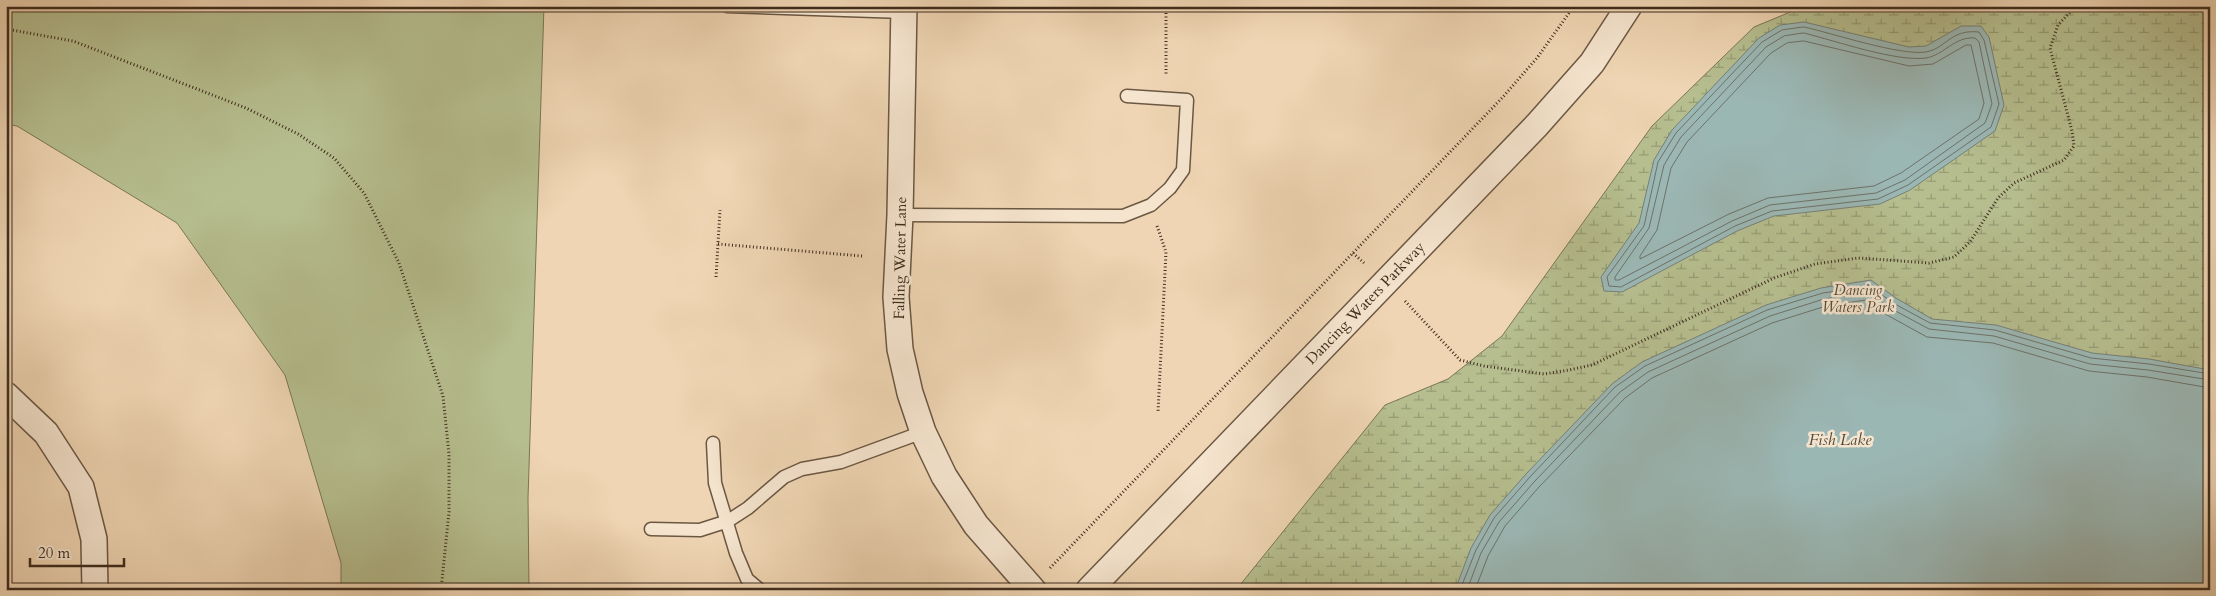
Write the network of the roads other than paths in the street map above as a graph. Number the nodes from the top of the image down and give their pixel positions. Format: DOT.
graph roads {
  1 [pos="728,6"];
  2 [pos="1629,6"];
  3 [pos="904,9"];
  4 [pos="1126,96"];
  5 [pos="900,215"];
  6 [pos="6,395"];
  7 [pos="923,432"];
  8 [pos="713,443"];
  9 [pos="728,521"];
  10 [pos="651,529"];
  11 [pos="1032,588"];
  12 [pos="95,590"];
  13 [pos="760,590"];
  14 [pos="1089,590"];
  1 -- 3 [label="lane"];
  2 -- 14 [label="street, Dancing Waters Parkway"];
  3 -- 5 [label="street, Falling Water Lane"];
  4 -- 5 [label="lane"];
  5 -- 7 [label="street, Falling Water Lane"];
  6 -- 12 [label="street"];
  7 -- 9 [label="lane"];
  7 -- 11 [label="street, Falling Water Lane"];
  8 -- 9 [label="lane"];
  9 -- 10 [label="lane"];
  9 -- 13 [label="lane"];
}
